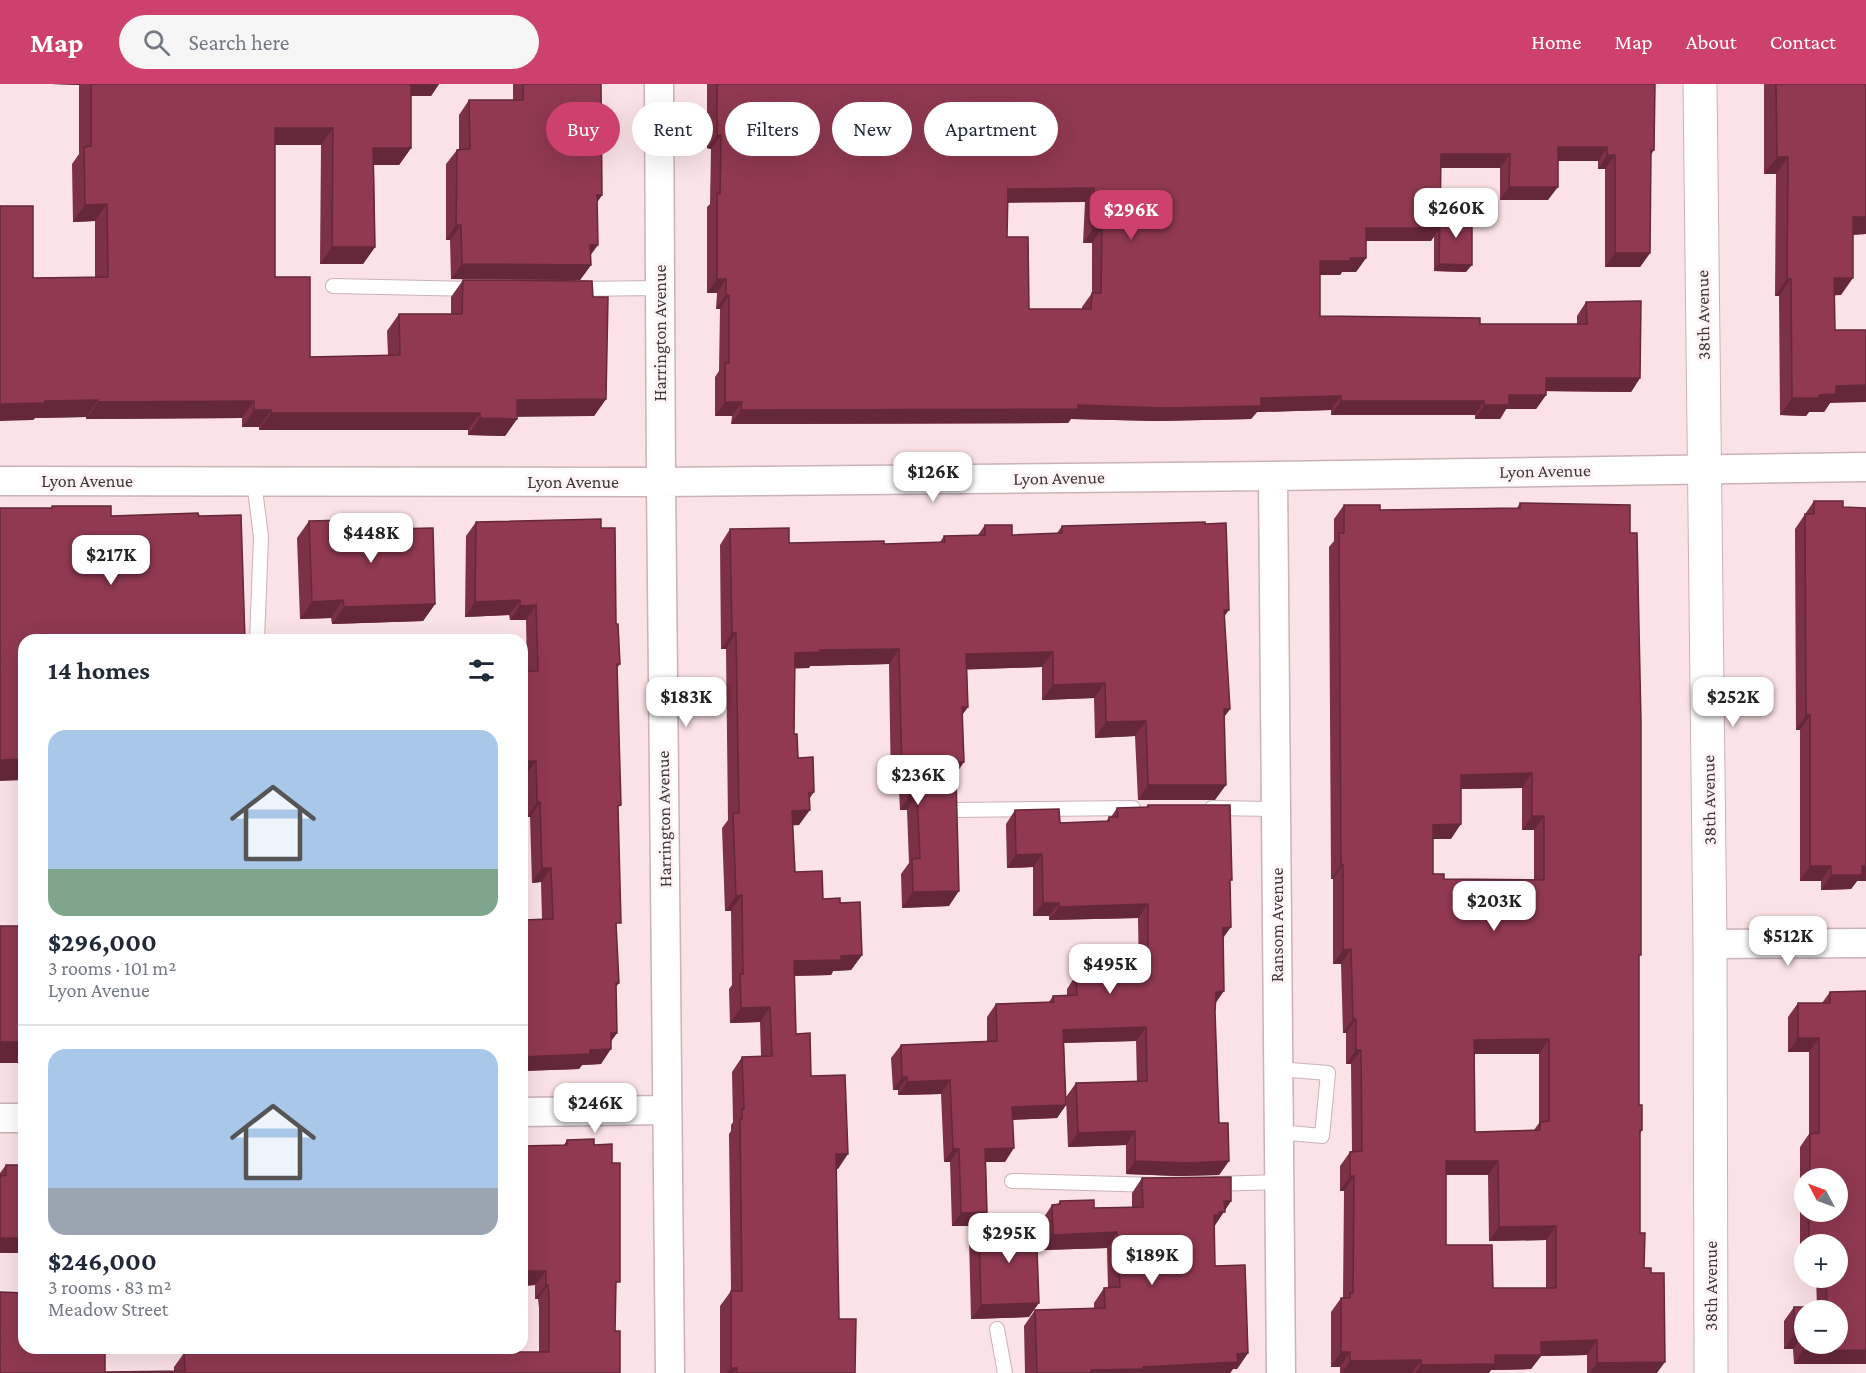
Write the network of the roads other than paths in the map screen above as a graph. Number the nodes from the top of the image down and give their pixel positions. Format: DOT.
graph roads {
  1 [pos="659,84"];
  2 [pos="1700,84"];
  3 [pos="333,286"];
  4 [pos="660,288"];
  5 [pos="484,289"];
  6 [pos="566,290"];
  7 [pos="1866,467"];
  8 [pos="1705,468"];
  9 [pos="1273,476"];
  10 [pos="0,481"];
  11 [pos="254,482"];
  12 [pos="661,482"];
  13 [pos="257,634"];
  14 [pos="1147,808"];
  15 [pos="1194,808"];
  16 [pos="1276,809"];
  17 [pos="957,810"];
  18 [pos="1866,943"];
  19 [pos="1710,944"];
  20 [pos="1278,1069"];
  21 [pos="667,1110"];
  22 [pos="528,1112"];
  23 [pos="0,1118"];
  24 [pos="18,1118"];
  25 [pos="1280,1132"];
  26 [pos="1012,1181"];
  27 [pos="1280,1182"];
  28 [pos="1201,1184"];
  29 [pos="1167,1185"];
  30 [pos="997,1329"];
  31 [pos="670,1373"];
  32 [pos="1005,1373"];
  33 [pos="1281,1373"];
  34 [pos="1711,1373"];
  1 -- 4 [label="street, Harrington Avenue"];
  2 -- 8 [label="street, 38th Avenue"];
  3 -- 5 [label="lane"];
  4 -- 6 [label="lane"];
  4 -- 12 [label="street, Harrington Avenue"];
  7 -- 8 [label="street, Lyon Avenue"];
  8 -- 9 [label="street, Lyon Avenue"];
  8 -- 19 [label="street, 38th Avenue"];
  9 -- 12 [label="street, Lyon Avenue"];
  9 -- 16 [label="street, Ransom Avenue"];
  10 -- 11 [label="street, Lyon Avenue"];
  11 -- 12 [label="street, Lyon Avenue"];
  11 -- 13 [label="lane"];
  12 -- 21 [label="street, Harrington Avenue"];
  14 -- 17 [label="lane"];
  15 -- 16 [label="lane"];
  16 -- 20 [label="street, Ransom Avenue"];
  18 -- 19 [label="street"];
  19 -- 34 [label="street, 38th Avenue"];
  20 -- 25 [label="street, Ransom Avenue"];
  20 -- 25 [label="lane"];
  21 -- 22 [label="street"];
  21 -- 31 [label="street, Harrington Avenue"];
  23 -- 24 [label="street"];
  25 -- 27 [label="street, Ransom Avenue"];
  26 -- 29 [label="lane"];
  27 -- 28 [label="lane"];
  27 -- 33 [label="street, Ransom Avenue"];
  30 -- 32 [label="lane"];
}
